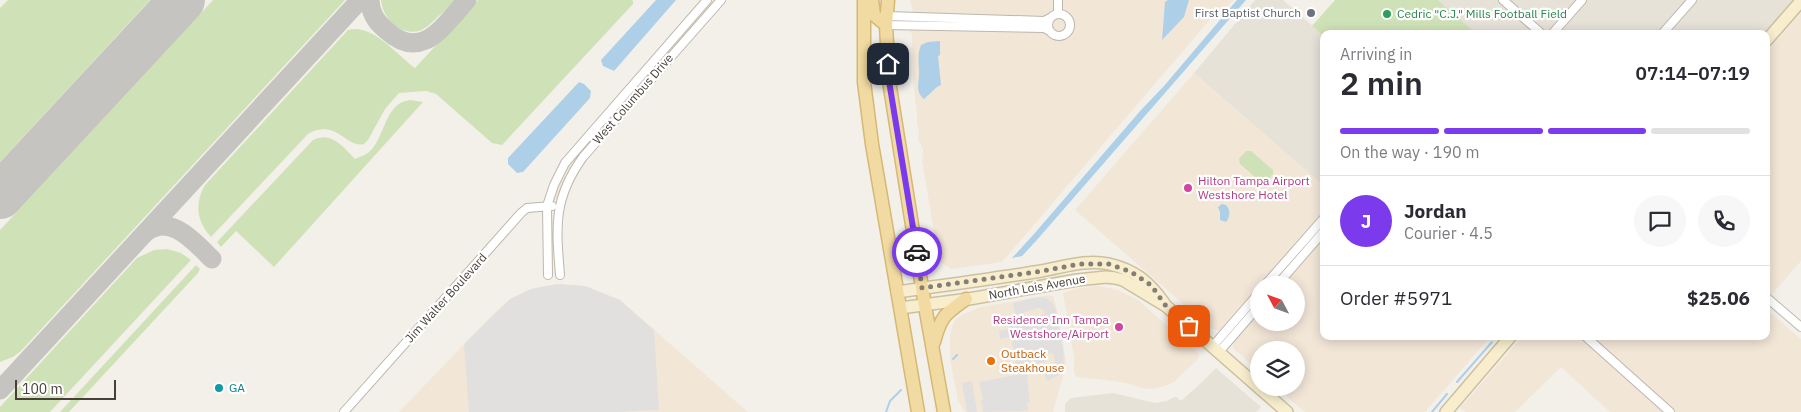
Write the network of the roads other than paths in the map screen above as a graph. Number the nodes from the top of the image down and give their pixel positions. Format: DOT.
graph roads {
  1 [pos="707,0"];
  2 [pos="721,0"];
  3 [pos="864,0"];
  4 [pos="872,0"];
  5 [pos="888,0"];
  6 [pos="1058,0"];
  7 [pos="1503,0"];
  8 [pos="1582,0"];
  9 [pos="1692,0"];
  10 [pos="1801,1"];
  11 [pos="1058,14"];
  12 [pos="970,18"];
  13 [pos="1050,18"];
  14 [pos="887,21"];
  15 [pos="977,27"];
  16 [pos="1537,30"];
  17 [pos="1556,30"];
  18 [pos="1666,30"];
  19 [pos="1050,31"];
  20 [pos="1770,36"];
  21 [pos="547,206"];
  22 [pos="559,207"];
  23 [pos="1320,222"];
  24 [pos="1320,235"];
  25 [pos="1307,237"];
  26 [pos="1313,243"];
  27 [pos="548,275"];
  28 [pos="560,275"];
  29 [pos="1273,276"];
  30 [pos="1285,276"];
  31 [pos="922,288"];
  32 [pos="897,292"];
  33 [pos="966,299"];
  34 [pos="1770,300"];
  35 [pos="1250,303"];
  36 [pos="1248,305"];
  37 [pos="925,306"];
  38 [pos="1166,306"];
  39 [pos="900,308"];
  40 [pos="1250,316"];
  41 [pos="1801,327"];
  42 [pos="1506,340"];
  43 [pos="1589,340"];
  44 [pos="932,347"];
  45 [pos="1215,350"];
  46 [pos="344,412"];
  47 [pos="918,412"];
  48 [pos="944,412"];
  49 [pos="1287,412"];
  50 [pos="1446,412"];
  51 [pos="1670,412"];
  1 -- 21 [label="street, West Columbus Drive"];
  2 -- 22 [label="street, West Columbus Drive"];
  3 -- 32 [label="main road"];
  4 -- 14 [label="main road"];
  5 -- 14 [label="main road"];
  6 -- 11 [label="street"];
  7 -- 16 [label="street"];
  8 -- 17 [label="street"];
  9 -- 18 [label="street"];
  10 -- 20 [label="street"];
  11 -- 13 [label="street"];
  11 -- 19 [label="street"];
  12 -- 13 [label="street"];
  12 -- 14 [label="street"];
  12 -- 15 [label="street"];
  13 -- 19 [label="street"];
  14 -- 15 [label="street"];
  14 -- 31 [label="main road"];
  15 -- 19 [label="street"];
  21 -- 22 [label="street, Jim Walter Boulevard"];
  21 -- 27 [label="street"];
  21 -- 46 [label="street, Jim Walter Boulevard"];
  22 -- 28 [label="street, West Columbus Drive"];
  23 -- 25 [label="street"];
  24 -- 26 [label="street"];
  25 -- 26 [label="street"];
  25 -- 29 [label="street"];
  26 -- 30 [label="street"];
  31 -- 32 [label="street, North Lois Avenue"];
  31 -- 37 [label="main road"];
  31 -- 38 [label="street, North Lois Avenue"];
  32 -- 39 [label="main road"];
  33 -- 37 [label="street, North Lois Avenue"];
  33 -- 38 [label="street, North Lois Avenue"];
  33 -- 44 [label="main road"];
  34 -- 41 [label="street"];
  35 -- 36 [label="street"];
  36 -- 45 [label="street"];
  37 -- 39 [label="street, North Lois Avenue"];
  37 -- 44 [label="main road"];
  38 -- 45 [label="street, North Lois Avenue"];
  39 -- 47 [label="main road"];
  40 -- 45 [label="street"];
  42 -- 50 [label="street"];
  43 -- 51 [label="street"];
  44 -- 48 [label="main road"];
  45 -- 49 [label="street, North Lois Avenue"];
}
